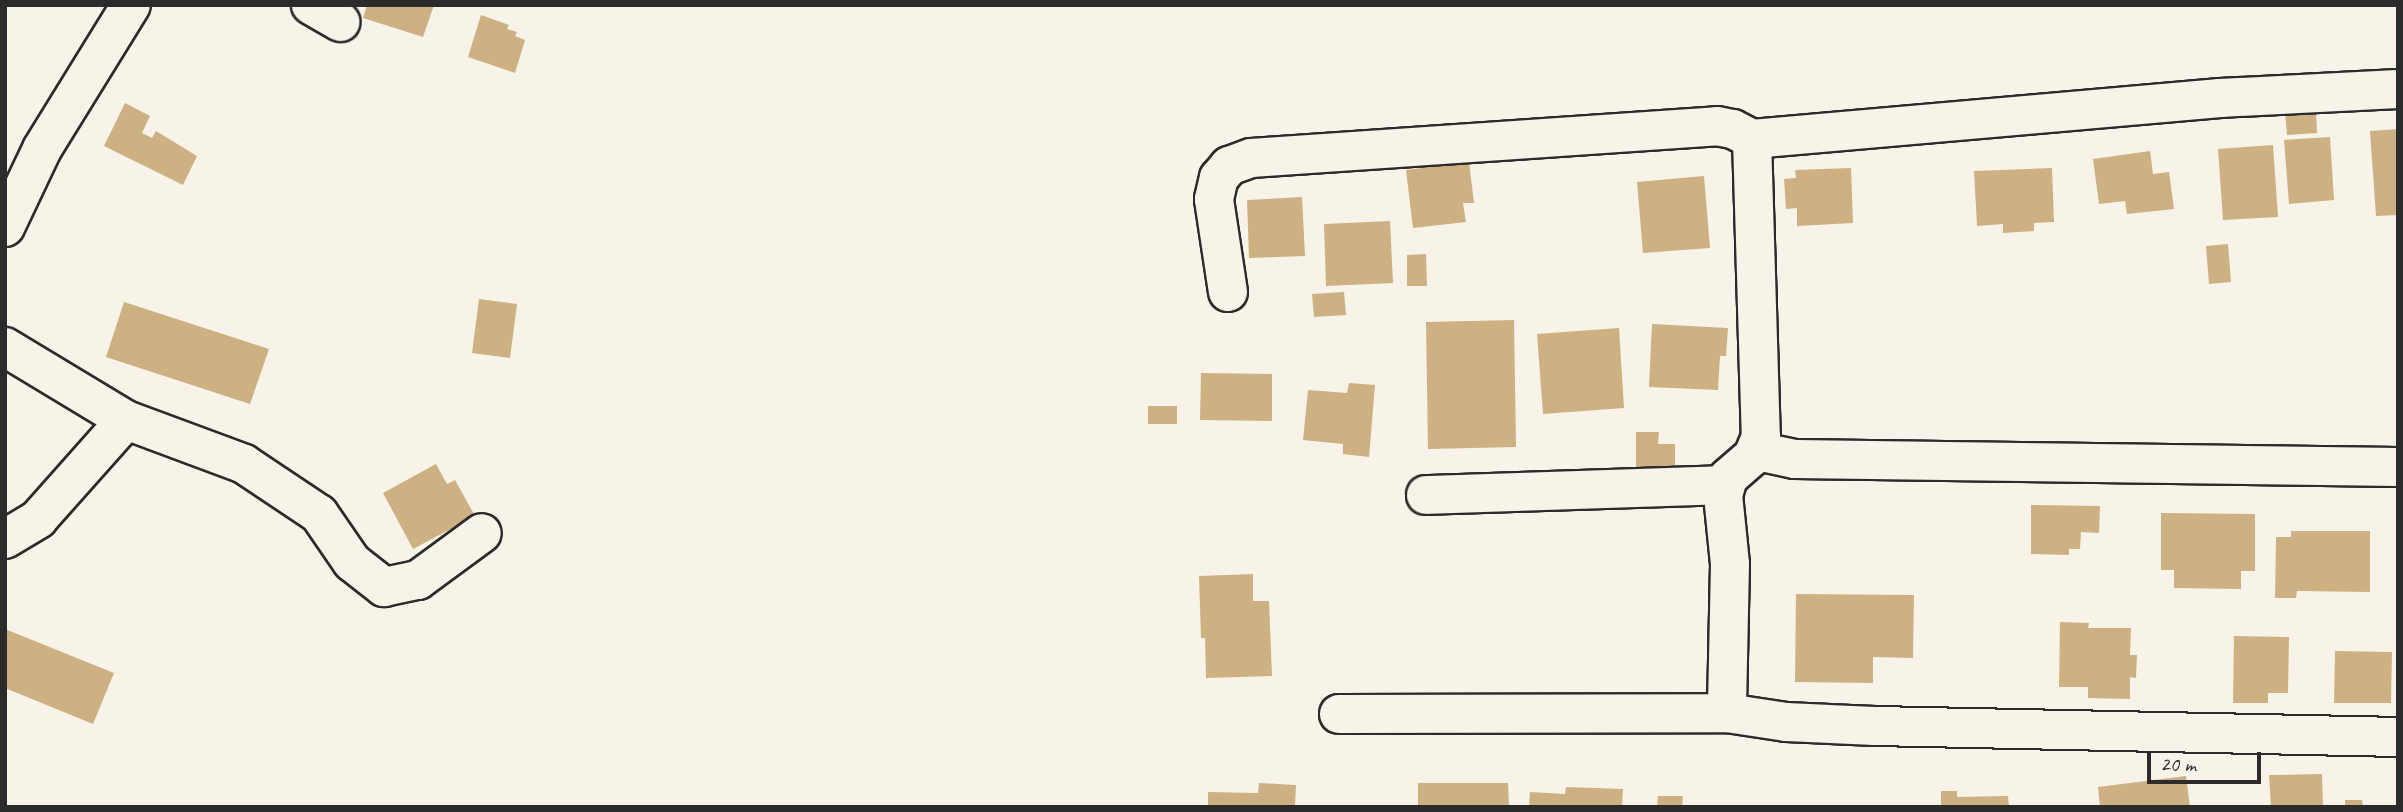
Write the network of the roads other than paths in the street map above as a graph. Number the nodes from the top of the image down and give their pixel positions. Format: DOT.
graph roads {
  1 [pos="131,5"];
  2 [pos="2398,89"];
  3 [pos="1752,139"];
  4 [pos="5,227"];
  5 [pos="1228,292"];
  6 [pos="5,347"];
  7 [pos="125,420"];
  8 [pos="1757,451"];
  9 [pos="2398,467"];
  10 [pos="1724,485"];
  11 [pos="1426,495"];
  12 [pos="482,533"];
  13 [pos="5,539"];
  14 [pos="1727,713"];
  15 [pos="1339,714"];
  16 [pos="2398,737"];
  1 -- 4 [label="street"];
  2 -- 3 [label="street"];
  3 -- 5 [label="street"];
  3 -- 8 [label="street"];
  6 -- 7 [label="street"];
  7 -- 12 [label="street"];
  7 -- 13 [label="street"];
  8 -- 9 [label="street"];
  8 -- 10 [label="street"];
  10 -- 11 [label="street"];
  10 -- 14 [label="street"];
  14 -- 15 [label="street"];
  14 -- 16 [label="street"];
}
